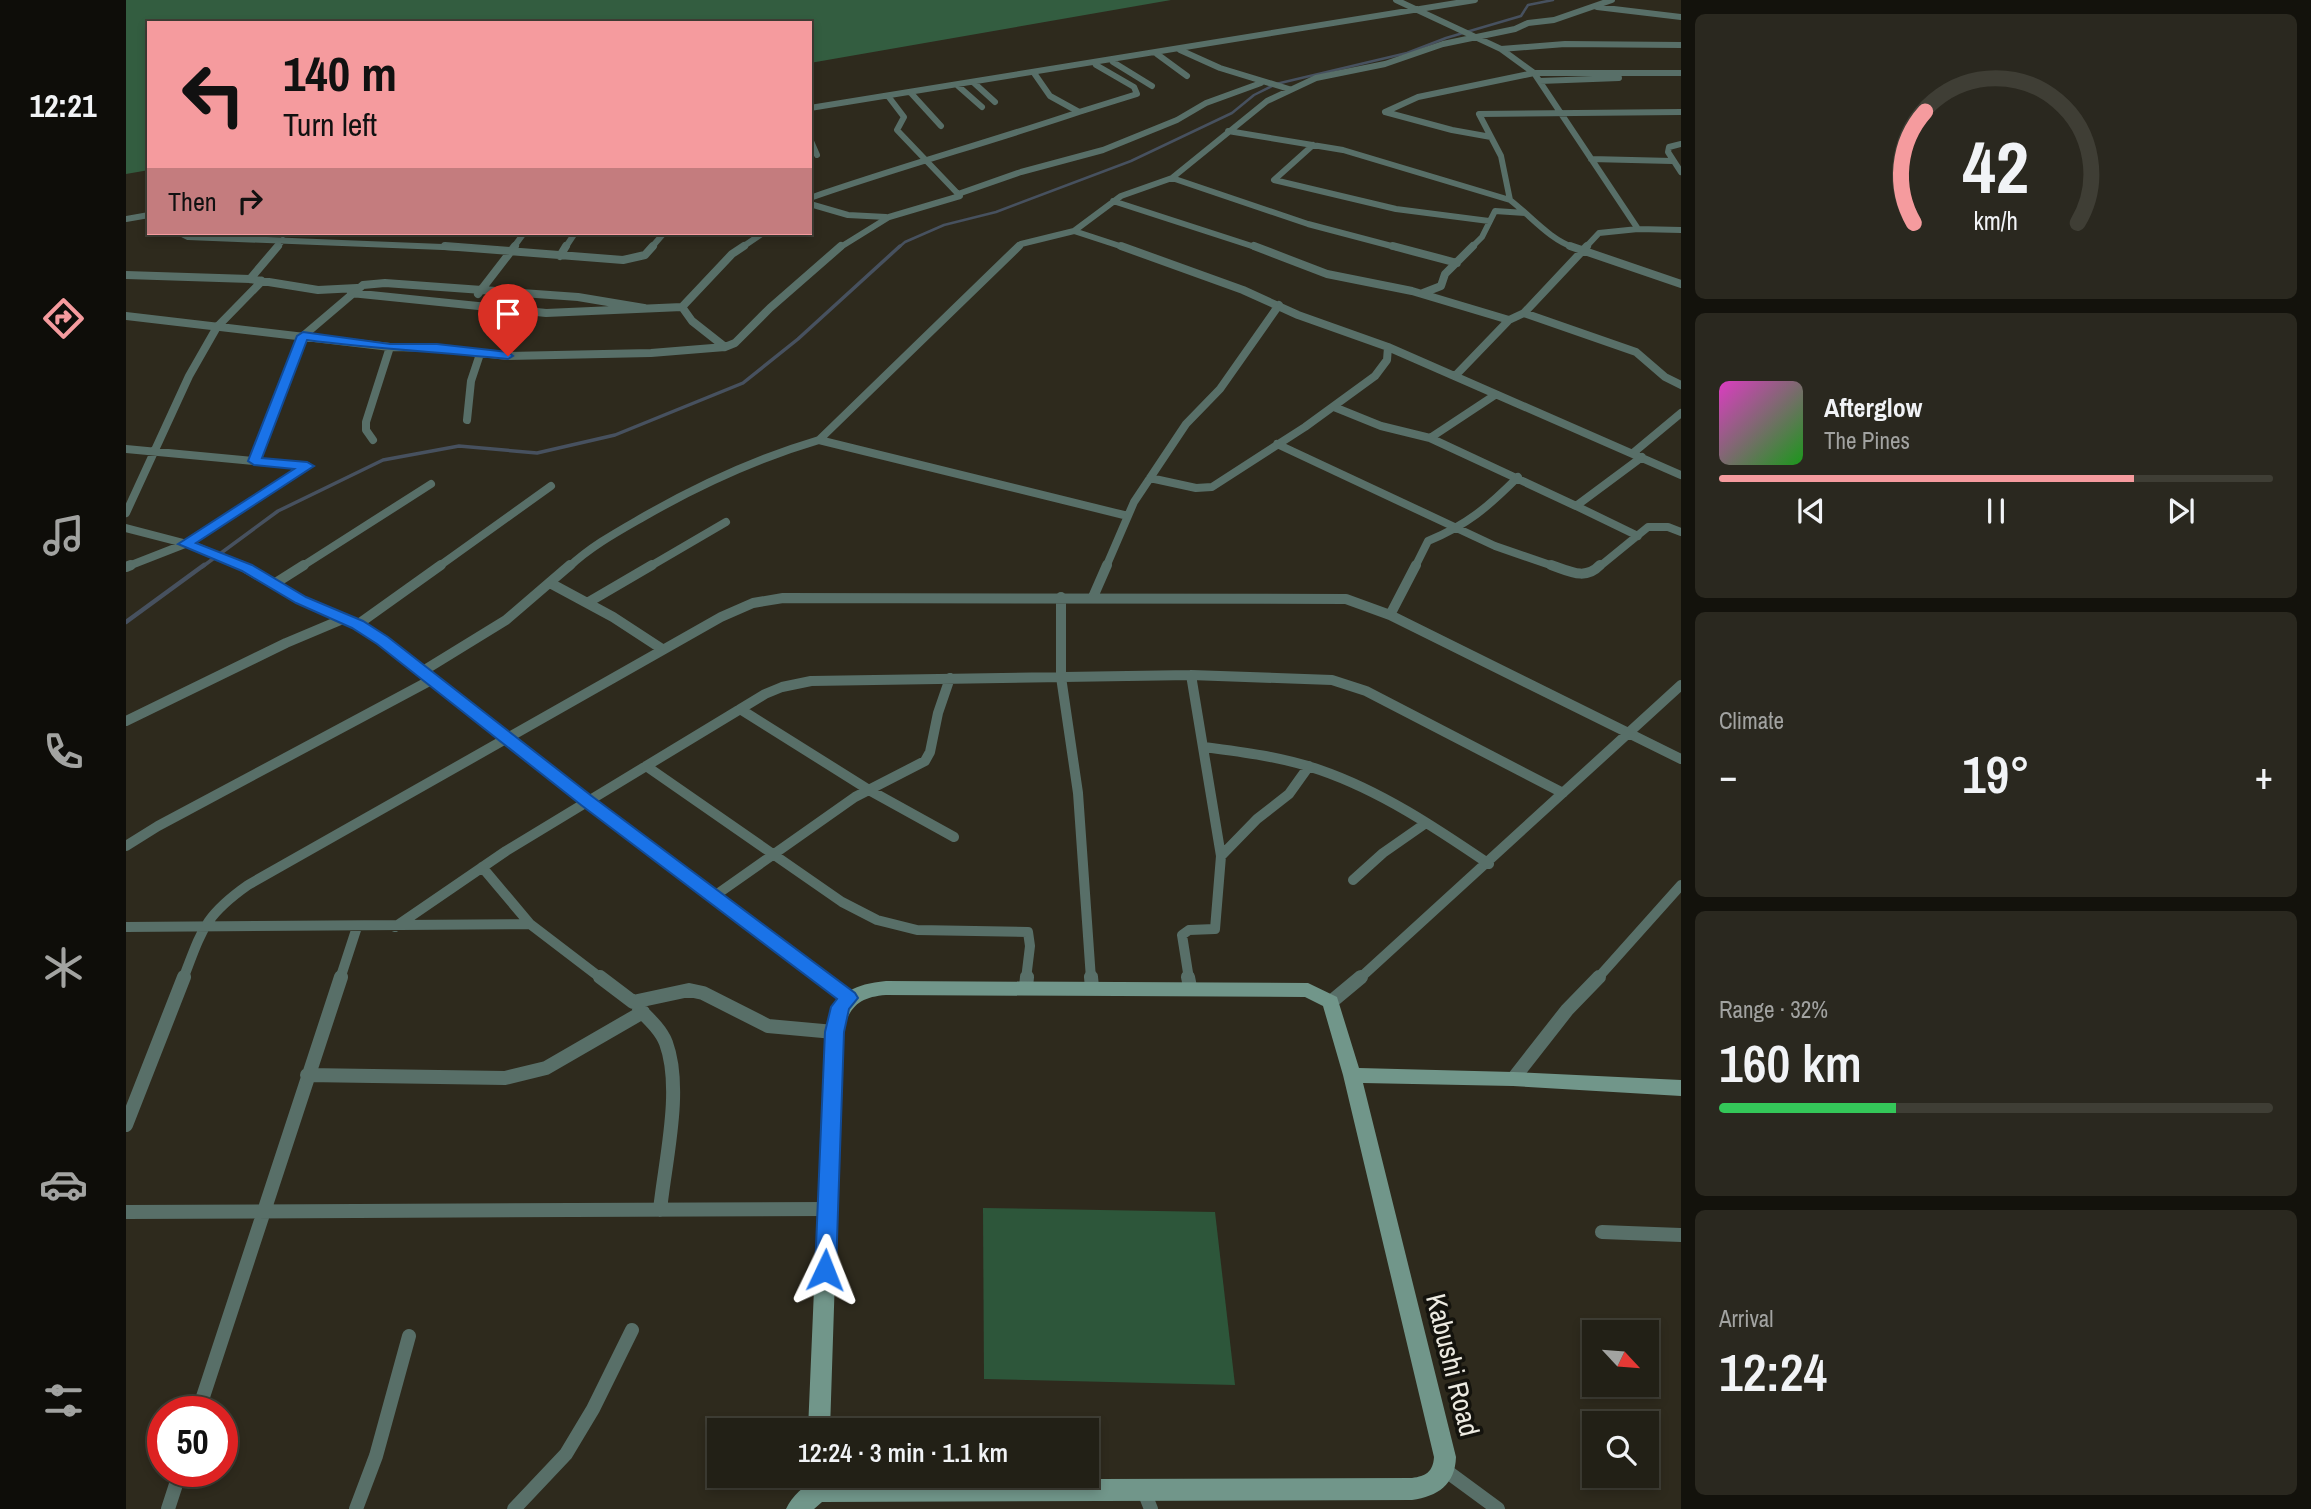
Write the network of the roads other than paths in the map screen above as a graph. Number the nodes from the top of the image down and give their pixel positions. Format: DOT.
graph roads {
  1 [pos="1396,0"];
  2 [pos="1475,0"];
  3 [pos="1612,0"];
  4 [pos="1595,7"];
  5 [pos="1415,10"];
  6 [pos="1681,17"];
  7 [pos="1471,36"];
  8 [pos="1681,45"];
  9 [pos="1500,49"];
  10 [pos="1180,50"];
  11 [pos="1157,54"];
  12 [pos="1113,62"];
  13 [pos="1096,65"];
  14 [pos="1034,73"];
  15 [pos="1534,73"];
  16 [pos="1679,73"];
  17 [pos="1187,76"];
  18 [pos="1539,81"];
  19 [pos="974,82"];
  20 [pos="1261,83"];
  21 [pos="957,85"];
  22 [pos="1152,86"];
  23 [pos="1289,89"];
  24 [pos="909,92"];
  25 [pos="888,96"];
  26 [pos="995,102"];
  27 [pos="982,107"];
  28 [pos="812,108"];
  29 [pos="1079,112"];
  30 [pos="1562,112"];
  31 [pos="1681,112"];
  32 [pos="941,126"];
  33 [pos="1228,131"];
  34 [pos="1491,137"];
  35 [pos="812,144"];
  36 [pos="1681,144"];
  37 [pos="1313,145"];
  38 [pos="817,155"];
  39 [pos="1591,159"];
  40 [pos="927,161"];
  41 [pos="1672,161"];
  42 [pos="1681,172"];
  43 [pos="1172,178"];
  44 [pos="958,194"];
  45 [pos="812,197"];
  46 [pos="1510,200"];
  47 [pos="1113,201"];
  48 [pos="812,205"];
  49 [pos="1525,213"];
  50 [pos="147,215"];
  51 [pos="889,217"];
  52 [pos="126,219"];
  53 [pos="1489,221"];
  54 [pos="1638,229"];
  55 [pos="1666,230"];
  56 [pos="1681,230"];
  57 [pos="1074,231"];
  58 [pos="184,235"];
  59 [pos="523,235"];
  60 [pos="574,235"];
  61 [pos="662,235"];
  62 [pos="760,235"];
  63 [pos="1681,236"];
  64 [pos="282,240"];
  65 [pos="1583,251"];
  66 [pos="510,252"];
  67 [pos="560,256"];
  68 [pos="1457,263"];
  69 [pos="126,275"];
  70 [pos="250,279"];
  71 [pos="262,281"];
  72 [pos="1681,285"];
  73 [pos="354,291"];
  74 [pos="481,291"];
  75 [pos="1420,293"];
  76 [pos="466,305"];
  77 [pos="1279,305"];
  78 [pos="682,307"];
  79 [pos="644,308"];
  80 [pos="1524,313"];
  81 [pos="127,318"];
  82 [pos="1509,320"];
  83 [pos="217,327"];
  84 [pos="303,336"];
  85 [pos="1388,346"];
  86 [pos="390,347"];
  87 [pos="725,347"];
  88 [pos="480,354"];
  89 [pos="1455,376"];
  90 [pos="1681,385"];
  91 [pos="1495,395"];
  92 [pos="1334,407"];
  93 [pos="1681,413"];
  94 [pos="467,419"];
  95 [pos="1430,438"];
  96 [pos="373,440"];
  97 [pos="819,440"];
  98 [pos="1277,444"];
  99 [pos="126,449"];
  100 [pos="155,453"];
  101 [pos="1638,455"];
  102 [pos="254,461"];
  103 [pos="1681,475"];
  104 [pos="1518,477"];
  105 [pos="1150,478"];
  106 [pos="431,484"];
  107 [pos="551,486"];
  108 [pos="1576,506"];
  109 [pos="126,513"];
  110 [pos="1128,516"];
  111 [pos="726,522"];
  112 [pos="126,528"];
  113 [pos="1458,529"];
  114 [pos="1681,532"];
  115 [pos="1638,536"];
  116 [pos="185,544"];
  117 [pos="126,567"];
  118 [pos="550,583"];
  119 [pos="274,584"];
  120 [pos="1061,597"];
  121 [pos="1093,597"];
  122 [pos="587,603"];
  123 [pos="1390,615"];
  124 [pos="343,619"];
  125 [pos="357,625"];
  126 [pos="662,649"];
  127 [pos="423,671"];
  128 [pos="1191,675"];
  129 [pos="1061,677"];
  130 [pos="950,678"];
  131 [pos="433,680"];
  132 [pos="1681,685"];
  133 [pos="740,709"];
  134 [pos="126,721"];
  135 [pos="1626,732"];
  136 [pos="509,738"];
  137 [pos="1204,747"];
  138 [pos="1681,760"];
  139 [pos="646,766"];
  140 [pos="1308,766"];
  141 [pos="869,790"];
  142 [pos="1563,793"];
  143 [pos="587,801"];
  144 [pos="1426,823"];
  145 [pos="954,837"];
  146 [pos="126,846"];
  147 [pos="774,855"];
  148 [pos="1222,856"];
  149 [pos="1489,864"];
  150 [pos="482,867"];
  151 [pos="1353,880"];
  152 [pos="1681,885"];
  153 [pos="713,897"];
  154 [pos="530,924"];
  155 [pos="204,926"];
  156 [pos="126,927"];
  157 [pos="357,927"];
  158 [pos="395,927"];
  159 [pos="1026,988"];
  160 [pos="1092,988"];
  161 [pos="1190,988"];
  162 [pos="849,998"];
  163 [pos="633,1002"];
  164 [pos="1331,1002"];
  165 [pos="643,1012"];
  166 [pos="834,1032"];
  167 [pos="307,1075"];
  168 [pos="1352,1075"];
  169 [pos="1513,1079"];
  170 [pos="1681,1088"];
  171 [pos="126,1125"];
  172 [pos="828,1209"];
  173 [pos="264,1210"];
  174 [pos="660,1210"];
  175 [pos="126,1212"];
  176 [pos="1602,1232"];
  177 [pos="1681,1235"];
  178 [pos="632,1330"];
  179 [pos="409,1336"];
  180 [pos="203,1396"];
  181 [pos="819,1418"];
  182 [pos="1445,1469"];
  183 [pos="175,1487"];
  184 [pos="813,1488"];
  185 [pos="920,1488"];
  186 [pos="1147,1499"];
  187 [pos="168,1509"];
  188 [pos="356,1509"];
  189 [pos="514,1509"];
  190 [pos="798,1509"];
  191 [pos="1498,1509"];
  1 -- 5 [label="street"];
  2 -- 5 [label="street"];
  3 -- 4 [label="street"];
  4 -- 6 [label="street"];
  4 -- 7 [label="street"];
  5 -- 7 [label="street"];
  5 -- 10 [label="street"];
  7 -- 9 [label="street"];
  7 -- 23 [label="street"];
  8 -- 9 [label="street"];
  9 -- 15 [label="street"];
  10 -- 11 [label="street"];
  10 -- 20 [label="street"];
  11 -- 12 [label="street"];
  11 -- 17 [label="street"];
  12 -- 13 [label="street"];
  12 -- 22 [label="street"];
  13 -- 14 [label="street"];
  13 -- 29 [label="street"];
  14 -- 19 [label="street"];
  14 -- 29 [label="street"];
  15 -- 16 [label="street"];
  15 -- 18 [label="street"];
  15 -- 34 [label="street"];
  16 -- 18 [label="street"];
  18 -- 30 [label="street"];
  19 -- 21 [label="street"];
  19 -- 26 [label="street"];
  20 -- 23 [label="street"];
  20 -- 44 [label="street"];
  21 -- 24 [label="street"];
  21 -- 27 [label="street"];
  23 -- 33 [label="street"];
  24 -- 25 [label="street"];
  24 -- 32 [label="street"];
  25 -- 28 [label="street"];
  25 -- 40 [label="street"];
  29 -- 40 [label="street"];
  30 -- 31 [label="street"];
  30 -- 34 [label="street"];
  30 -- 39 [label="street"];
  33 -- 37 [label="street"];
  33 -- 43 [label="street"];
  34 -- 46 [label="street"];
  35 -- 38 [label="street"];
  36 -- 41 [label="street"];
  37 -- 46 [label="street"];
  37 -- 53 [label="street"];
  39 -- 41 [label="street"];
  39 -- 54 [label="street"];
  40 -- 44 [label="street"];
  40 -- 45 [label="street"];
  41 -- 42 [label="street"];
  43 -- 47 [label="street"];
  43 -- 68 [label="street"];
  44 -- 51 [label="street"];
  46 -- 49 [label="street"];
  47 -- 57 [label="street"];
  47 -- 75 [label="street"];
  48 -- 51 [label="street"];
  49 -- 53 [label="street"];
  49 -- 65 [label="street"];
  50 -- 52 [label="street"];
  51 -- 87 [label="street"];
  53 -- 68 [label="street"];
  54 -- 55 [label="street"];
  54 -- 65 [label="street"];
  55 -- 56 [label="street"];
  55 -- 63 [label="street"];
  57 -- 77 [label="street"];
  57 -- 97 [label="street"];
  58 -- 64 [label="street"];
  59 -- 66 [label="street"];
  60 -- 67 [label="street"];
  61 -- 67 [label="street"];
  62 -- 78 [label="street"];
  64 -- 66 [label="street"];
  64 -- 70 [label="street"];
  65 -- 72 [label="street"];
  65 -- 80 [label="street"];
  66 -- 67 [label="street"];
  66 -- 74 [label="street"];
  68 -- 75 [label="street"];
  69 -- 70 [label="street"];
  70 -- 71 [label="street"];
  71 -- 73 [label="street"];
  71 -- 83 [label="street"];
  73 -- 74 [label="street"];
  73 -- 76 [label="street"];
  73 -- 84 [label="street"];
  74 -- 76 [label="street"];
  74 -- 79 [label="street"];
  75 -- 82 [label="street"];
  76 -- 79 [label="street"];
  77 -- 85 [label="street"];
  77 -- 105 [label="street"];
  78 -- 79 [label="street"];
  78 -- 87 [label="street"];
  80 -- 82 [label="street"];
  80 -- 90 [label="street"];
  81 -- 83 [label="street"];
  82 -- 89 [label="street"];
  83 -- 84 [label="street"];
  83 -- 100 [label="street"];
  84 -- 86 [label="street"];
  84 -- 102 [label="street"];
  85 -- 89 [label="street"];
  85 -- 92 [label="street"];
  86 -- 88 [label="street"];
  86 -- 96 [label="street"];
  87 -- 88 [label="street"];
  88 -- 94 [label="street"];
  89 -- 91 [label="street"];
  91 -- 95 [label="street"];
  91 -- 101 [label="street"];
  92 -- 95 [label="street"];
  92 -- 98 [label="street"];
  93 -- 101 [label="street"];
  95 -- 104 [label="street"];
  97 -- 110 [label="street"];
  97 -- 118 [label="street"];
  98 -- 105 [label="street"];
  98 -- 113 [label="street"];
  99 -- 100 [label="street"];
  100 -- 102 [label="street"];
  100 -- 109 [label="street"];
  101 -- 103 [label="street"];
  101 -- 108 [label="street"];
  102 -- 116 [label="street"];
  104 -- 108 [label="street"];
  104 -- 113 [label="street"];
  105 -- 110 [label="street"];
  106 -- 119 [label="street"];
  107 -- 125 [label="street"];
  108 -- 115 [label="street"];
  110 -- 121 [label="street"];
  111 -- 122 [label="street"];
  112 -- 116 [label="street"];
  113 -- 115 [label="street"];
  113 -- 123 [label="street"];
  114 -- 115 [label="street"];
  116 -- 117 [label="street"];
  116 -- 119 [label="street"];
  118 -- 122 [label="street"];
  118 -- 127 [label="street"];
  119 -- 124 [label="street"];
  120 -- 121 [label="street"];
  120 -- 126 [label="street"];
  120 -- 129 [label="street"];
  121 -- 123 [label="street"];
  122 -- 126 [label="street"];
  123 -- 135 [label="street"];
  124 -- 125 [label="street"];
  124 -- 134 [label="street"];
  125 -- 127 [label="street"];
  126 -- 136 [label="street"];
  127 -- 131 [label="street"];
  128 -- 129 [label="street"];
  128 -- 137 [label="street"];
  128 -- 142 [label="street"];
  129 -- 130 [label="street"];
  129 -- 160 [label="street"];
  130 -- 133 [label="street"];
  130 -- 141 [label="street"];
  131 -- 136 [label="street"];
  131 -- 146 [label="street"];
  132 -- 135 [label="street"];
  133 -- 139 [label="street"];
  133 -- 141 [label="street"];
  135 -- 138 [label="street"];
  135 -- 142 [label="street"];
  136 -- 143 [label="street"];
  136 -- 155 [label="street"];
  137 -- 140 [label="street"];
  137 -- 148 [label="street"];
  139 -- 143 [label="street"];
  139 -- 147 [label="street"];
  140 -- 144 [label="street"];
  140 -- 148 [label="street"];
  141 -- 145 [label="street"];
  141 -- 147 [label="street"];
  142 -- 149 [label="street"];
  143 -- 150 [label="street"];
  143 -- 153 [label="street"];
  144 -- 149 [label="street"];
  144 -- 151 [label="street"];
  147 -- 153 [label="street"];
  147 -- 159 [label="street"];
  148 -- 161 [label="street"];
  149 -- 164 [label="street"];
  150 -- 154 [label="street"];
  150 -- 158 [label="street"];
  152 -- 169 [label="street"];
  153 -- 162 [label="street"];
  154 -- 158 [label="street"];
  154 -- 163 [label="street"];
  155 -- 156 [label="street"];
  155 -- 157 [label="street"];
  155 -- 171 [label="street"];
  157 -- 158 [label="street"];
  157 -- 167 [label="street"];
  159 -- 160 [label="main road"];
  159 -- 162 [label="main road"];
  160 -- 161 [label="main road"];
  161 -- 164 [label="main road"];
  162 -- 166 [label="main road"];
  163 -- 165 [label="street"];
  163 -- 166 [label="street"];
  164 -- 168 [label="main road, Kabushi Road"];
  165 -- 167 [label="street"];
  165 -- 174 [label="street"];
  166 -- 172 [label="main road"];
  167 -- 173 [label="street"];
  168 -- 169 [label="main road"];
  168 -- 182 [label="main road, Kabushi Road"];
  169 -- 170 [label="main road"];
  172 -- 174 [label="street"];
  172 -- 181 [label="main road"];
  173 -- 174 [label="street"];
  173 -- 175 [label="street"];
  173 -- 180 [label="street"];
  176 -- 177 [label="street"];
  178 -- 189 [label="street"];
  179 -- 188 [label="street"];
  182 -- 186 [label="main road, Kabushi Road"];
  182 -- 191 [label="street"];
  183 -- 187 [label="street"];
  184 -- 190 [label="main road, Kabushi Road"];
  185 -- 186 [label="main road, Kabushi Road"];
}
